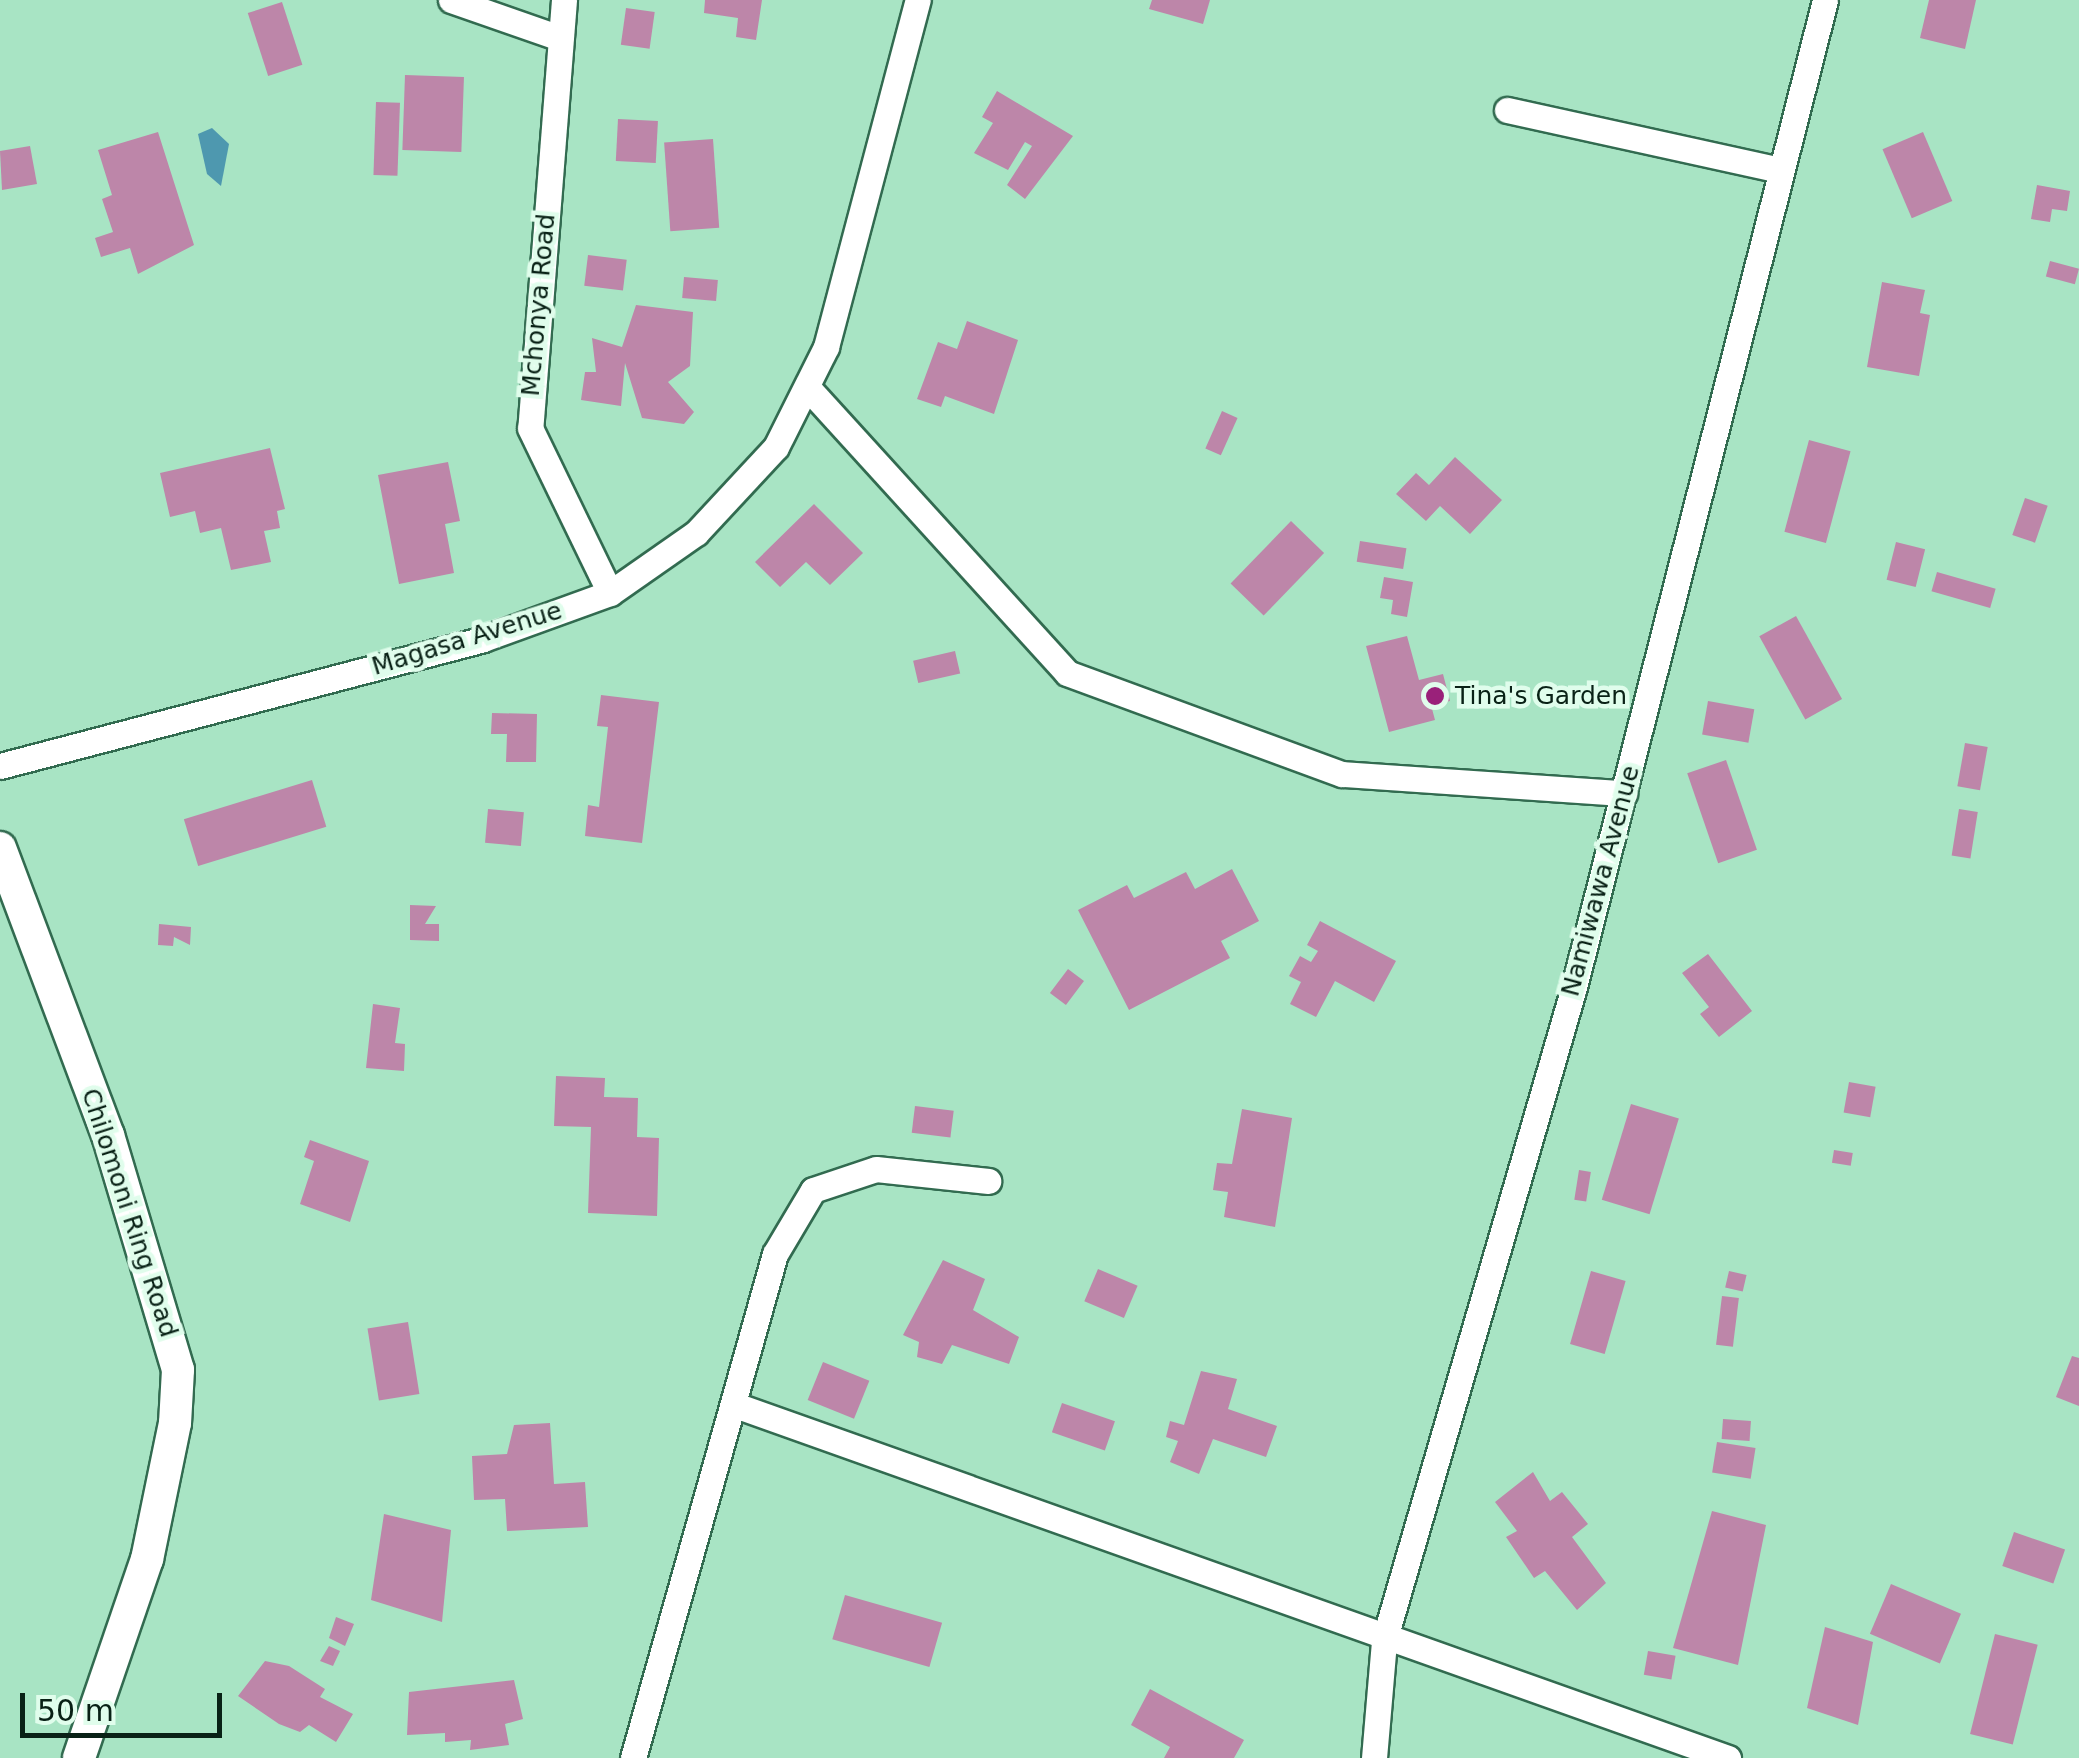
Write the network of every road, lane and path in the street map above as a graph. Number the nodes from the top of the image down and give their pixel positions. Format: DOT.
graph roads {
  1 [pos="451,0"];
  2 [pos="564,0"];
  3 [pos="918,0"];
  4 [pos="1825,0"];
  5 [pos="560,38"];
  6 [pos="1508,110"];
  7 [pos="1780,170"];
  8 [pos="808,388"];
  9 [pos="610,593"];
  10 [pos="0,766"];
  11 [pos="1624,793"];
  12 [pos="0,848"];
  13 [pos="988,1181"];
  14 [pos="735,1405"];
  15 [pos="1384,1641"];
  16 [pos="79,1758"];
  17 [pos="633,1758"];
  18 [pos="1374,1758"];
  19 [pos="1728,1758"];
  1 -- 5 [label="street"];
  2 -- 5 [label="street, Mchonya Road"];
  3 -- 8 [label="street, Magasa Avenue"];
  4 -- 7 [label="street, Namiwawa Avenue"];
  5 -- 9 [label="street, Mchonya Road"];
  6 -- 7 [label="street"];
  7 -- 11 [label="street, Namiwawa Avenue"];
  8 -- 9 [label="street, Magasa Avenue"];
  8 -- 11 [label="street"];
  9 -- 10 [label="street, Magasa Avenue"];
  11 -- 15 [label="street, Namiwawa Avenue"];
  12 -- 16 [label="street, Chilomoni Ring Road"];
  13 -- 14 [label="street"];
  14 -- 15 [label="street"];
  14 -- 17 [label="street"];
  15 -- 18 [label="street, Namiwawa Avenue"];
  15 -- 19 [label="street"];
}
